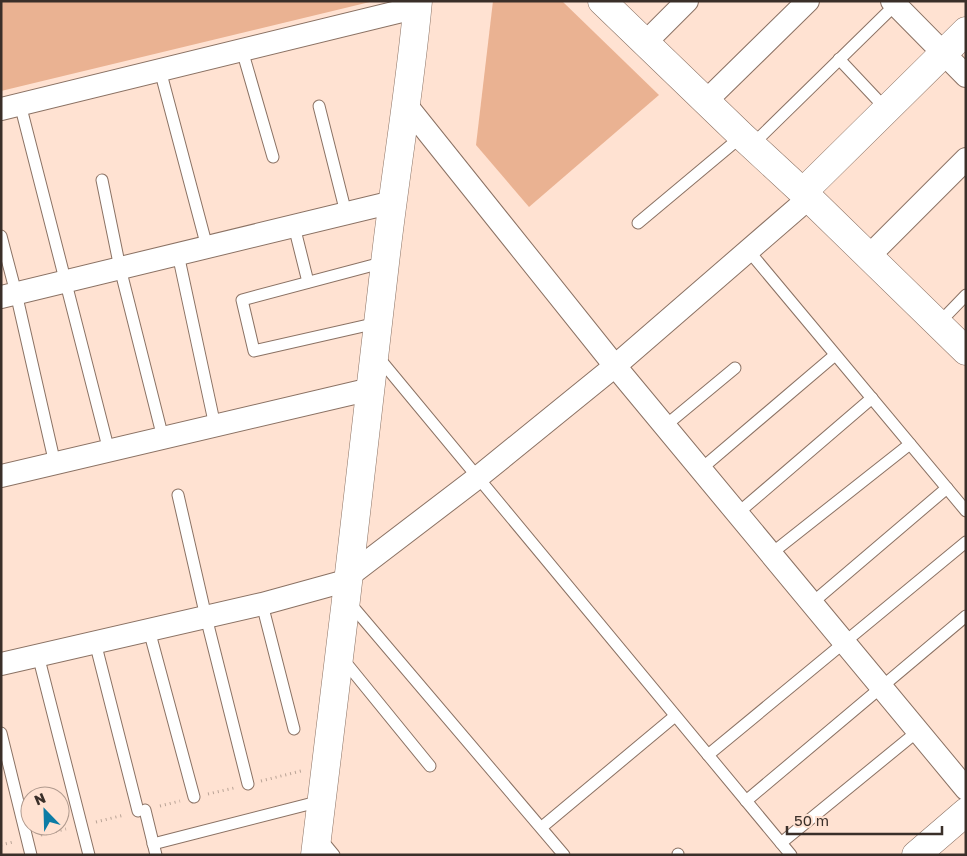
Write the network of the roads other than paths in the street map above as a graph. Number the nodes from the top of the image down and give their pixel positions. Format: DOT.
graph roads {
  1 [pos="602,1"];
  2 [pos="687,1"];
  3 [pos="808,1"];
  4 [pos="893,3"];
  5 [pos="418,4"];
  6 [pos="966,31"];
  7 [pos="645,43"];
  8 [pos="242,50"];
  9 [pos="944,53"];
  10 [pos="839,59"];
  11 [pos="160,70"];
  12 [pos="966,76"];
  13 [pos="706,101"];
  14 [pos="319,106"];
  15 [pos="407,106"];
  16 [pos="11,107"];
  17 [pos="887,110"];
  18 [pos="747,140"];
  19 [pos="273,157"];
  20 [pos="966,160"];
  21 [pos="102,180"];
  22 [pos="806,195"];
  23 [pos="393,202"];
  24 [pos="346,213"];
  25 [pos="638,223"];
  26 [pos="294,226"];
  27 [pos="1,236"];
  28 [pos="208,247"];
  29 [pos="748,250"];
  30 [pos="178,254"];
  31 [pos="868,257"];
  32 [pos="385,262"];
  33 [pos="120,268"];
  34 [pos="66,282"];
  35 [pos="308,282"];
  36 [pos="9,295"];
  37 [pos="966,296"];
  38 [pos="379,323"];
  39 [pos="938,324"];
  40 [pos="966,352"];
  41 [pos="375,353"];
  42 [pos="835,355"];
  43 [pos="616,366"];
  44 [pos="735,368"];
  45 [pos="371,389"];
  46 [pos="872,398"];
  47 [pos="215,426"];
  48 [pos="665,426"];
  49 [pos="164,438"];
  50 [pos="910,444"];
  51 [pos="109,451"];
  52 [pos="55,464"];
  53 [pos="701,469"];
  54 [pos="1,476"];
  55 [pos="477,478"];
  56 [pos="947,488"];
  57 [pos="178,495"];
  58 [pos="966,511"];
  59 [pos="738,513"];
  60 [pos="966,542"];
  61 [pos="772,554"];
  62 [pos="349,585"];
  63 [pos="812,603"];
  64 [pos="262,604"];
  65 [pos="966,616"];
  66 [pos="206,617"];
  67 [pos="149,630"];
  68 [pos="95,642"];
  69 [pos="845,642"];
  70 [pos="38,655"];
  71 [pos="340,655"];
  72 [pos="1,664"];
  73 [pos="882,687"];
  74 [pos="675,716"];
  75 [pos="294,730"];
  76 [pos="918,731"];
  77 [pos="1,733"];
  78 [pos="708,755"];
  79 [pos="430,766"];
  80 [pos="248,784"];
  81 [pos="966,789"];
  82 [pos="194,797"];
  83 [pos="321,801"];
  84 [pos="746,801"];
  85 [pos="966,812"];
  86 [pos="542,827"];
  87 [pos="781,843"];
  88 [pos="322,848"];
  89 [pos="155,849"];
  90 [pos="31,855"];
  91 [pos="89,855"];
  92 [pos="564,855"];
  93 [pos="791,855"];
  94 [pos="916,855"];
  1 -- 7 [label="street"];
  2 -- 7 [label="street"];
  3 -- 13 [label="street"];
  4 -- 9 [label="street"];
  4 -- 10 [label="lane"];
  5 -- 8 [label="street"];
  5 -- 15 [label="street"];
  6 -- 9 [label="street"];
  7 -- 13 [label="street"];
  8 -- 11 [label="street"];
  8 -- 19 [label="lane"];
  9 -- 12 [label="street"];
  9 -- 17 [label="street"];
  10 -- 17 [label="lane"];
  10 -- 18 [label="lane"];
  11 -- 16 [label="street"];
  11 -- 28 [label="lane"];
  13 -- 18 [label="street"];
  14 -- 24 [label="lane"];
  15 -- 23 [label="street"];
  15 -- 43 [label="street"];
  16 -- 34 [label="lane"];
  17 -- 22 [label="street"];
  18 -- 22 [label="street"];
  18 -- 25 [label="lane"];
  20 -- 31 [label="street"];
  21 -- 33 [label="lane"];
  22 -- 29 [label="street"];
  22 -- 31 [label="street"];
  23 -- 24 [label="street"];
  23 -- 32 [label="street"];
  24 -- 26 [label="street"];
  26 -- 28 [label="street"];
  26 -- 35 [label="lane"];
  27 -- 36 [label="lane"];
  28 -- 30 [label="street"];
  29 -- 42 [label="lane"];
  29 -- 43 [label="street"];
  30 -- 33 [label="street"];
  30 -- 47 [label="lane"];
  31 -- 39 [label="street"];
  32 -- 35 [label="lane"];
  32 -- 38 [label="street"];
  33 -- 34 [label="street"];
  33 -- 49 [label="lane"];
  34 -- 36 [label="street"];
  34 -- 51 [label="lane"];
  35 -- 38 [label="lane"];
  36 -- 52 [label="lane"];
  37 -- 39 [label="lane"];
  38 -- 41 [label="street"];
  39 -- 40 [label="street"];
  41 -- 45 [label="street"];
  41 -- 55 [label="lane"];
  42 -- 46 [label="lane"];
  42 -- 53 [label="lane"];
  43 -- 48 [label="street"];
  43 -- 55 [label="street"];
  44 -- 48 [label="lane"];
  45 -- 47 [label="street"];
  45 -- 62 [label="street"];
  46 -- 50 [label="lane"];
  46 -- 59 [label="lane"];
  47 -- 49 [label="street"];
  48 -- 53 [label="street"];
  49 -- 51 [label="street"];
  50 -- 56 [label="lane"];
  50 -- 61 [label="lane"];
  51 -- 52 [label="street"];
  52 -- 54 [label="street"];
  53 -- 59 [label="street"];
  55 -- 62 [label="street"];
  55 -- 74 [label="lane"];
  56 -- 58 [label="lane"];
  56 -- 63 [label="lane"];
  57 -- 66 [label="lane"];
  59 -- 61 [label="street"];
  60 -- 69 [label="lane"];
  61 -- 63 [label="street"];
  62 -- 64 [label="street"];
  62 -- 71 [label="street"];
  62 -- 86 [label="lane"];
  63 -- 69 [label="street"];
  64 -- 66 [label="street"];
  64 -- 75 [label="lane"];
  65 -- 73 [label="lane"];
  66 -- 67 [label="street"];
  66 -- 80 [label="lane"];
  67 -- 68 [label="street"];
  67 -- 82 [label="lane"];
  68 -- 70 [label="street"];
  68 -- 89 [label="lane"];
  69 -- 73 [label="street"];
  69 -- 78 [label="lane"];
  70 -- 72 [label="street"];
  70 -- 91 [label="lane"];
  71 -- 79 [label="lane"];
  71 -- 83 [label="street"];
  73 -- 76 [label="street"];
  73 -- 84 [label="lane"];
  74 -- 78 [label="lane"];
  74 -- 86 [label="lane"];
  76 -- 81 [label="street"];
  76 -- 87 [label="lane"];
  77 -- 90 [label="lane"];
  78 -- 84 [label="lane"];
  83 -- 88 [label="street"];
  83 -- 89 [label="lane"];
  84 -- 87 [label="lane"];
  85 -- 94 [label="street"];
  86 -- 92 [label="lane"];
  87 -- 93 [label="lane"];
}
